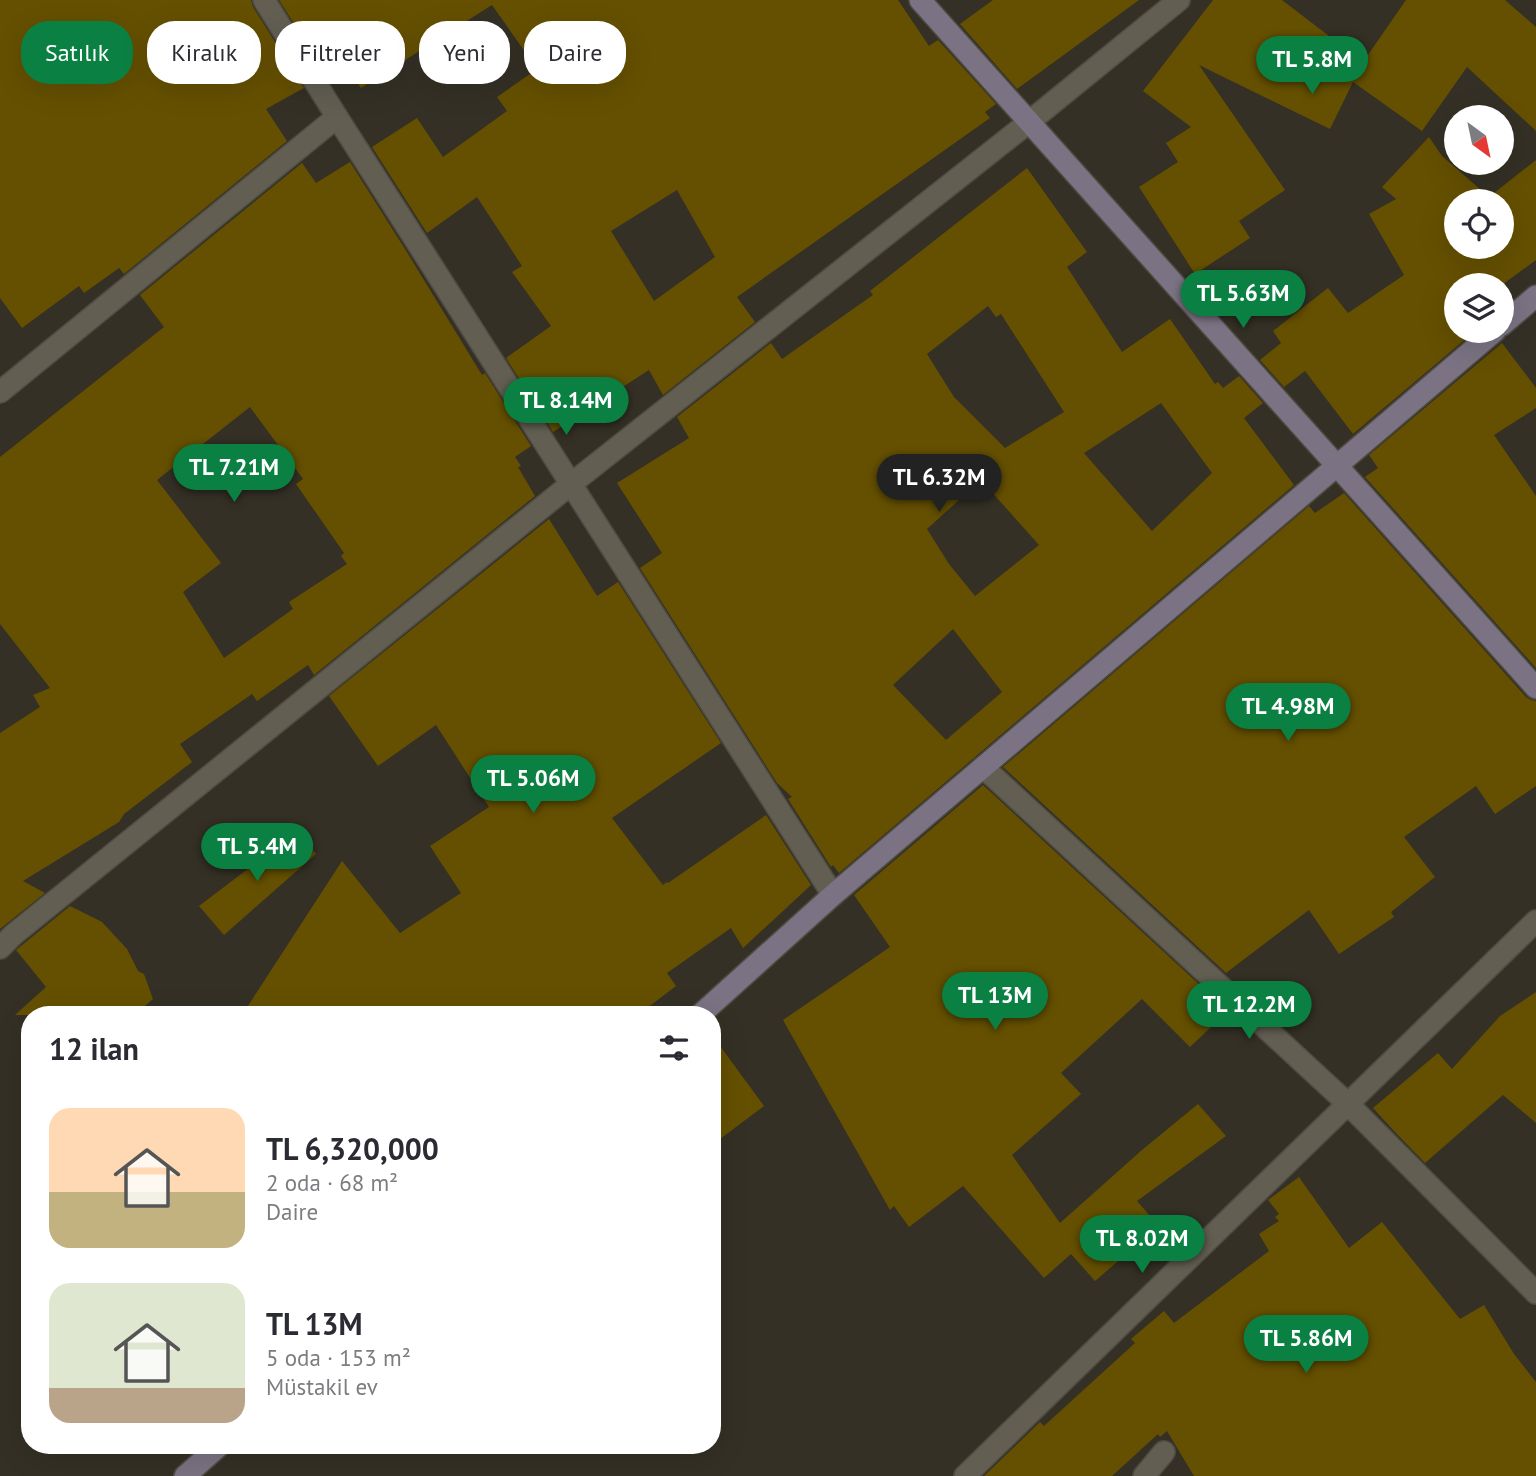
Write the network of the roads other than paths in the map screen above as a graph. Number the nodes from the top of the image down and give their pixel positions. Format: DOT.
graph roads {
  1 [pos="264,0"];
  2 [pos="920,0"];
  3 [pos="1179,0"];
  4 [pos="337,117"];
  5 [pos="1029,121"];
  6 [pos="1536,296"];
  7 [pos="1514,315"];
  8 [pos="1480,343"];
  9 [pos="0,392"];
  10 [pos="1336,465"];
  11 [pos="571,484"];
  12 [pos="1536,688"];
  13 [pos="983,767"];
  14 [pos="833,895"];
  15 [pos="1536,921"];
  16 [pos="0,948"];
  17 [pos="710,1006"];
  18 [pos="1348,1104"];
  19 [pos="1536,1293"];
  20 [pos="1164,1452"];
  21 [pos="210,1454"];
  22 [pos="185,1476"];
  23 [pos="965,1476"];
  24 [pos="1144,1476"];
  1 -- 4 [label="street"];
  2 -- 5 [label="street"];
  3 -- 5 [label="street"];
  4 -- 9 [label="street"];
  4 -- 11 [label="street"];
  5 -- 10 [label="street"];
  5 -- 11 [label="street"];
  6 -- 7 [label="street"];
  8 -- 10 [label="street"];
  10 -- 12 [label="street"];
  10 -- 13 [label="street"];
  11 -- 14 [label="street"];
  11 -- 16 [label="street"];
  13 -- 14 [label="street"];
  13 -- 18 [label="street"];
  14 -- 17 [label="street"];
  15 -- 18 [label="street"];
  18 -- 19 [label="street"];
  18 -- 23 [label="street"];
  20 -- 24 [label="street"];
  21 -- 22 [label="street"];
}
